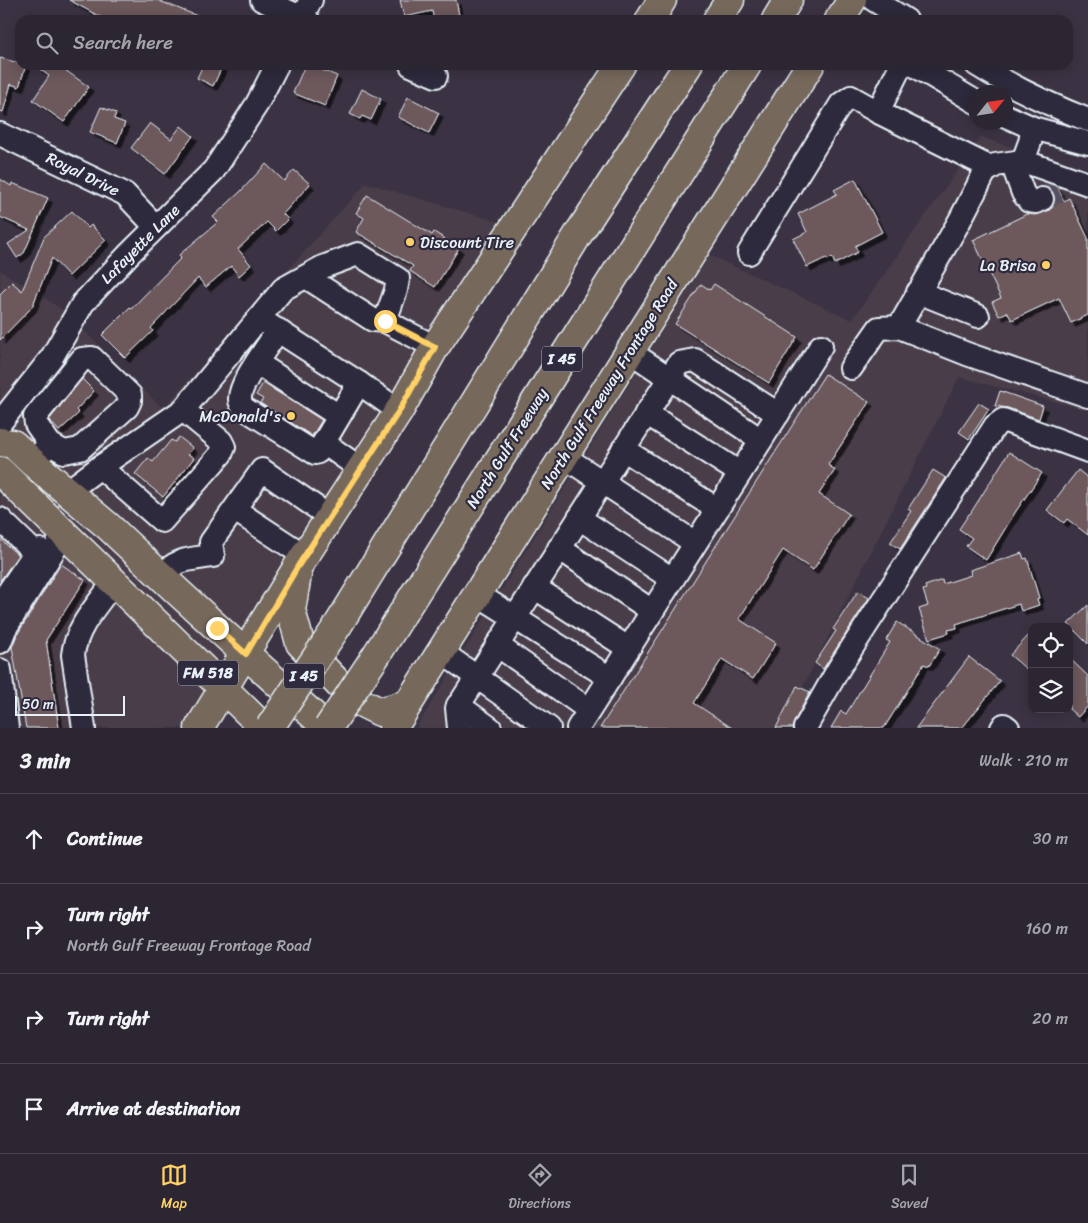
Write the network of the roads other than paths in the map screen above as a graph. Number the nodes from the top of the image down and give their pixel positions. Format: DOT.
graph roads {
  1 [pos="262,0"];
  2 [pos="662,0"];
  3 [pos="730,0"];
  4 [pos="788,0"];
  5 [pos="874,0"];
  6 [pos="305,14"];
  7 [pos="653,15"];
  8 [pos="720,15"];
  9 [pos="779,15"];
  10 [pos="898,15"];
  11 [pos="274,70"];
  12 [pos="422,70"];
  13 [pos="618,70"];
  14 [pos="685,70"];
  15 [pos="744,70"];
  16 [pos="807,70"];
  17 [pos="899,70"];
  18 [pos="922,70"];
  19 [pos="979,70"];
  20 [pos="985,70"];
  21 [pos="436,76"];
  22 [pos="976,85"];
  23 [pos="968,98"];
  24 [pos="878,112"];
  25 [pos="1013,119"];
  26 [pos="1088,120"];
  27 [pos="1033,128"];
  28 [pos="0,134"];
  29 [pos="1088,143"];
  30 [pos="1009,164"];
  31 [pos="1084,183"];
  32 [pos="156,227"];
  33 [pos="749,252"];
  34 [pos="306,276"];
  35 [pos="918,292"];
  36 [pos="978,316"];
  37 [pos="259,318"];
  38 [pos="385,321"];
  39 [pos="899,328"];
  40 [pos="278,330"];
  41 [pos="64,335"];
  42 [pos="821,346"];
  43 [pos="435,347"];
  44 [pos="629,352"];
  45 [pos="92,358"];
  46 [pos="257,363"];
  47 [pos="851,368"];
  48 [pos="669,377"];
  49 [pos="359,383"];
  50 [pos="31,384"];
  51 [pos="51,396"];
  52 [pos="1088,396"];
  53 [pos="183,410"];
  54 [pos="399,411"];
  55 [pos="646,413"];
  56 [pos="778,414"];
  57 [pos="339,416"];
  58 [pos="0,423"];
  59 [pos="761,440"];
  60 [pos="0,442"];
  61 [pos="324,443"];
  62 [pos="623,449"];
  63 [pos="1088,452"];
  64 [pos="41,453"];
  65 [pos="564,456"];
  66 [pos="100,467"];
  67 [pos="361,469"];
  68 [pos="0,472"];
  69 [pos="740,473"];
  70 [pos="603,481"];
  71 [pos="68,492"];
  72 [pos="25,497"];
  73 [pos="717,509"];
  74 [pos="235,510"];
  75 [pos="330,517"];
  76 [pos="0,518"];
  77 [pos="579,518"];
  78 [pos="64,534"];
  79 [pos="695,543"];
  80 [pos="559,548"];
  81 [pos="35,553"];
  82 [pos="302,561"];
  83 [pos="162,577"];
  84 [pos="672,579"];
  85 [pos="114,582"];
  86 [pos="534,587"];
  87 [pos="477,594"];
  88 [pos="0,604"];
  89 [pos="652,611"];
  90 [pos="515,617"];
  91 [pos="0,642"];
  92 [pos="497,645"];
  93 [pos="628,648"];
  94 [pos="241,650"];
  95 [pos="440,651"];
  96 [pos="0,670"];
  97 [pos="477,676"];
  98 [pos="610,678"];
  99 [pos="223,688"];
  100 [pos="407,704"];
  101 [pos="458,704"];
  102 [pos="583,719"];
  103 [pos="7,728"];
  104 [pos="84,728"];
  105 [pos="199,728"];
  106 [pos="264,728"];
  107 [pos="270,728"];
  108 [pos="328,728"];
  109 [pos="392,728"];
  110 [pos="459,728"];
  111 [pos="490,728"];
  112 [pos="549,728"];
  113 [pos="805,728"];
  114 [pos="1002,728"];
  115 [pos="1008,728"];
  1 -- 6 [label="street"];
  2 -- 7 [label="main road"];
  3 -- 8 [label="main road"];
  4 -- 9 [label="main road"];
  5 -- 10 [label="street"];
  11 -- 32 [label="street, Lafayette Lane"];
  12 -- 21 [label="street"];
  13 -- 43 [label="main road"];
  14 -- 107 [label="main road, I 45, bridge"];
  15 -- 108 [label="main road, North Gulf Freeway / I 45, bridge"];
  16 -- 44 [label="main road, North Gulf Freeway Frontage Road"];
  17 -- 24 [label="street"];
  18 -- 23 [label="street"];
  19 -- 22 [label="street"];
  20 -- 26 [label="street"];
  24 -- 30 [label="street"];
  24 -- 33 [label="street"];
  25 -- 27 [label="street"];
  27 -- 29 [label="street"];
  27 -- 30 [label="street"];
  28 -- 32 [label="street, Royal Drive"];
  30 -- 31 [label="street"];
  30 -- 31 [label="street"];
  30 -- 35 [label="street"];
  32 -- 41 [label="street, Lafayette Lane"];
  34 -- 37 [label="street"];
  34 -- 38 [label="street"];
  34 -- 38 [label="street"];
  35 -- 36 [label="street"];
  35 -- 39 [label="street"];
  37 -- 40 [label="street"];
  37 -- 53 [label="street"];
  38 -- 43 [label="street"];
  39 -- 47 [label="street"];
  39 -- 52 [label="street"];
  40 -- 46 [label="street"];
  40 -- 49 [label="street"];
  41 -- 45 [label="street"];
  41 -- 50 [label="street, Lafayette Lane"];
  42 -- 56 [label="street"];
  43 -- 54 [label="main road"];
  44 -- 48 [label="street"];
  44 -- 65 [label="main road, North Gulf Freeway Frontage Road"];
  45 -- 51 [label="street"];
  45 -- 64 [label="street"];
  46 -- 57 [label="street"];
  46 -- 61 [label="street"];
  48 -- 55 [label="street"];
  48 -- 56 [label="street"];
  48 -- 59 [label="street"];
  49 -- 54 [label="street"];
  49 -- 57 [label="street"];
  50 -- 51 [label="street"];
  50 -- 58 [label="street, Lafayette Lane"];
  51 -- 64 [label="street"];
  53 -- 66 [label="street"];
  53 -- 66 [label="street"];
  54 -- 67 [label="main road"];
  55 -- 62 [label="street"];
  55 -- 69 [label="street"];
  56 -- 59 [label="street"];
  57 -- 61 [label="street"];
  59 -- 69 [label="street"];
  60 -- 64 [label="main road, FM 518"];
  61 -- 67 [label="street"];
  62 -- 70 [label="street"];
  62 -- 73 [label="street"];
  63 -- 113 [label="street"];
  64 -- 71 [label="main road, FM 518"];
  65 -- 70 [label="street"];
  65 -- 87 [label="main road, North Gulf Freeway Frontage Road"];
  66 -- 71 [label="street"];
  67 -- 75 [label="main road"];
  68 -- 72 [label="main road, FM 518"];
  69 -- 73 [label="street"];
  70 -- 77 [label="street"];
  70 -- 79 [label="street"];
  71 -- 83 [label="main road, FM 518"];
  72 -- 76 [label="street"];
  72 -- 78 [label="main road, FM 518"];
  73 -- 79 [label="street"];
  74 -- 75 [label="street"];
  74 -- 82 [label="street"];
  74 -- 83 [label="street"];
  75 -- 82 [label="main road"];
  76 -- 81 [label="street"];
  77 -- 80 [label="street"];
  77 -- 84 [label="street"];
  78 -- 81 [label="street"];
  78 -- 85 [label="main road, FM 518"];
  78 -- 91 [label="street"];
  79 -- 84 [label="street"];
  80 -- 86 [label="street"];
  80 -- 89 [label="street"];
  81 -- 88 [label="street"];
  82 -- 94 [label="main road"];
  82 -- 100 [label="main road"];
  83 -- 94 [label="main road, FM 518"];
  84 -- 89 [label="street"];
  85 -- 99 [label="main road, FM 518"];
  85 -- 104 [label="street"];
  86 -- 90 [label="street"];
  86 -- 93 [label="street"];
  87 -- 90 [label="street"];
  87 -- 95 [label="main road, North Gulf Freeway Frontage Road"];
  89 -- 93 [label="street"];
  90 -- 92 [label="street"];
  90 -- 98 [label="street"];
  92 -- 97 [label="street"];
  92 -- 102 [label="street"];
  93 -- 98 [label="street"];
  94 -- 99 [label="main road"];
  94 -- 108 [label="main road, FM 518"];
  95 -- 97 [label="street"];
  95 -- 100 [label="main road, North Gulf Freeway Frontage Road"];
  96 -- 103 [label="street"];
  97 -- 101 [label="street"];
  97 -- 112 [label="street"];
  98 -- 102 [label="street"];
  99 -- 105 [label="main road"];
  99 -- 106 [label="main road, FM 518"];
  100 -- 109 [label="main road, North Gulf Freeway Frontage Road"];
  101 -- 110 [label="street"];
  101 -- 111 [label="street"];
  114 -- 115 [label="street"];
}
